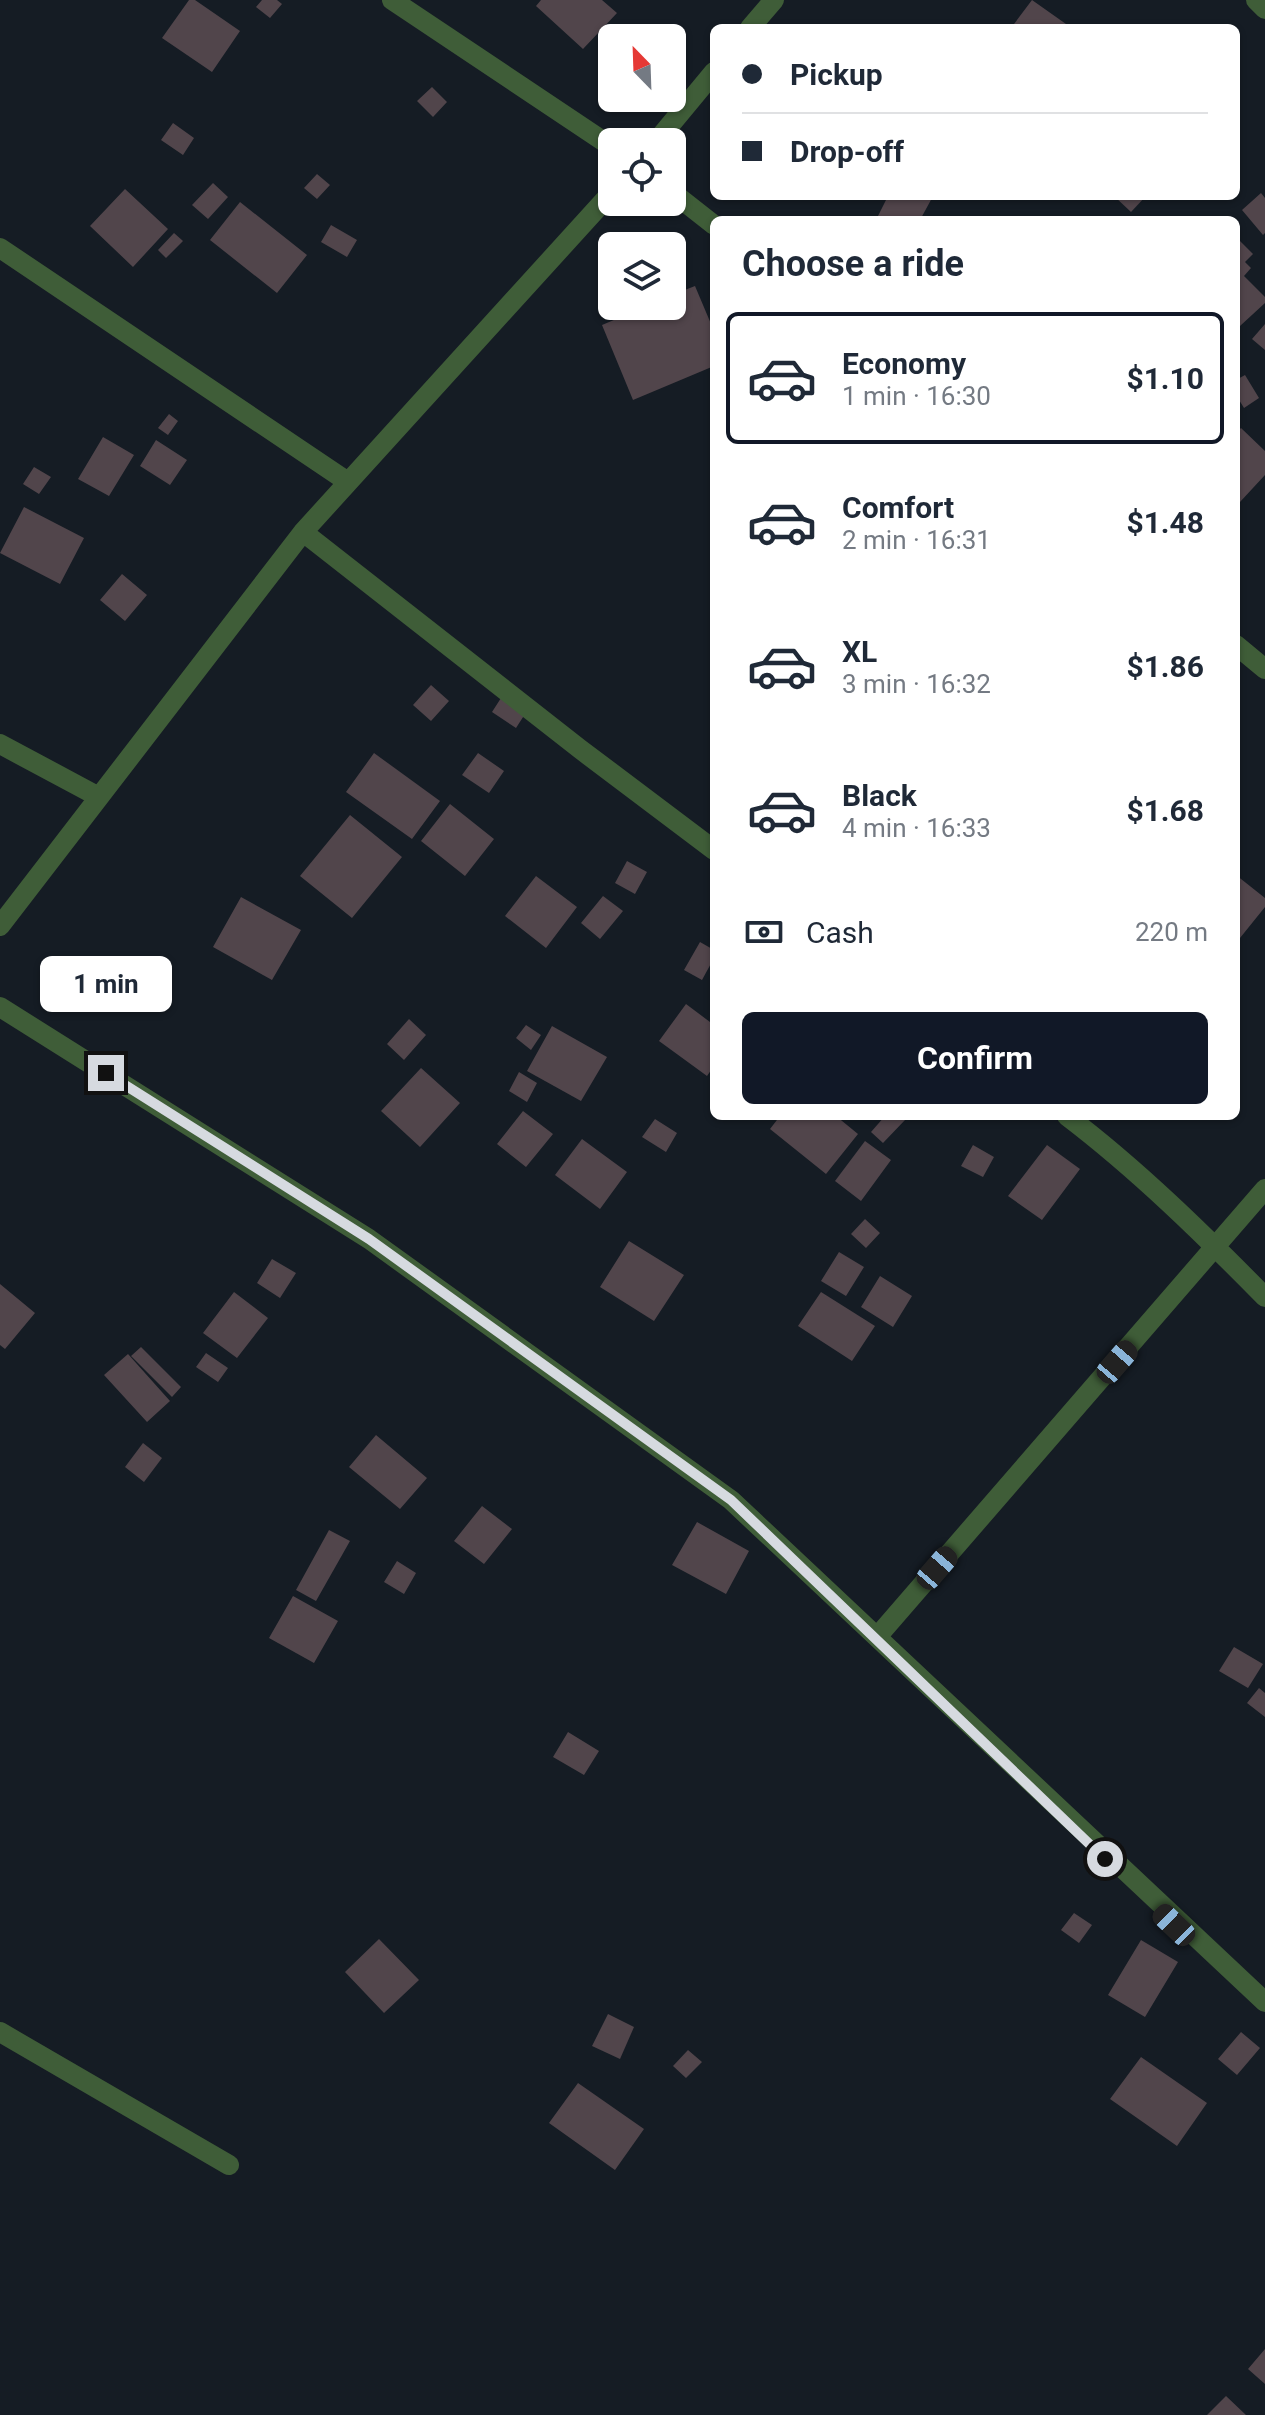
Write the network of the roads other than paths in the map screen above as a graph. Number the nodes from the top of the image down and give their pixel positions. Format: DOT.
graph roads {
  1 [pos="392,0"];
  2 [pos="774,0"];
  3 [pos="1256,0"];
  4 [pos="1265,9"];
  5 [pos="753,24"];
  6 [pos="710,77"];
  7 [pos="668,128"];
  8 [pos="598,138"];
  9 [pos="686,203"];
  10 [pos="598,207"];
  11 [pos="710,222"];
  12 [pos="0,248"];
  13 [pos="348,482"];
  14 [pos="303,532"];
  15 [pos="1240,648"];
  16 [pos="1265,669"];
  17 [pos="0,744"];
  18 [pos="99,797"];
  19 [pos="710,847"];
  20 [pos="0,926"];
  21 [pos="0,1007"];
  22 [pos="1072,1120"];
  23 [pos="1265,1189"];
  24 [pos="1217,1248"];
  25 [pos="1265,1297"];
  26 [pos="877,1637"];
  27 [pos="1265,2002"];
  28 [pos="1265,2014"];
  29 [pos="0,2032"];
  30 [pos="229,2165"];
  1 -- 8 [label="street"];
  2 -- 5 [label="street"];
  3 -- 4 [label="street"];
  6 -- 7 [label="street"];
  9 -- 11 [label="street"];
  10 -- 13 [label="street"];
  12 -- 13 [label="street"];
  13 -- 14 [label="street"];
  14 -- 18 [label="street"];
  14 -- 19 [label="street"];
  15 -- 16 [label="street"];
  17 -- 18 [label="street"];
  18 -- 20 [label="street"];
  21 -- 26 [label="street"];
  22 -- 24 [label="street"];
  23 -- 24 [label="street"];
  24 -- 25 [label="street"];
  24 -- 26 [label="street"];
  26 -- 27 [label="street"];
  26 -- 28 [label="street"];
  29 -- 30 [label="street"];
}
